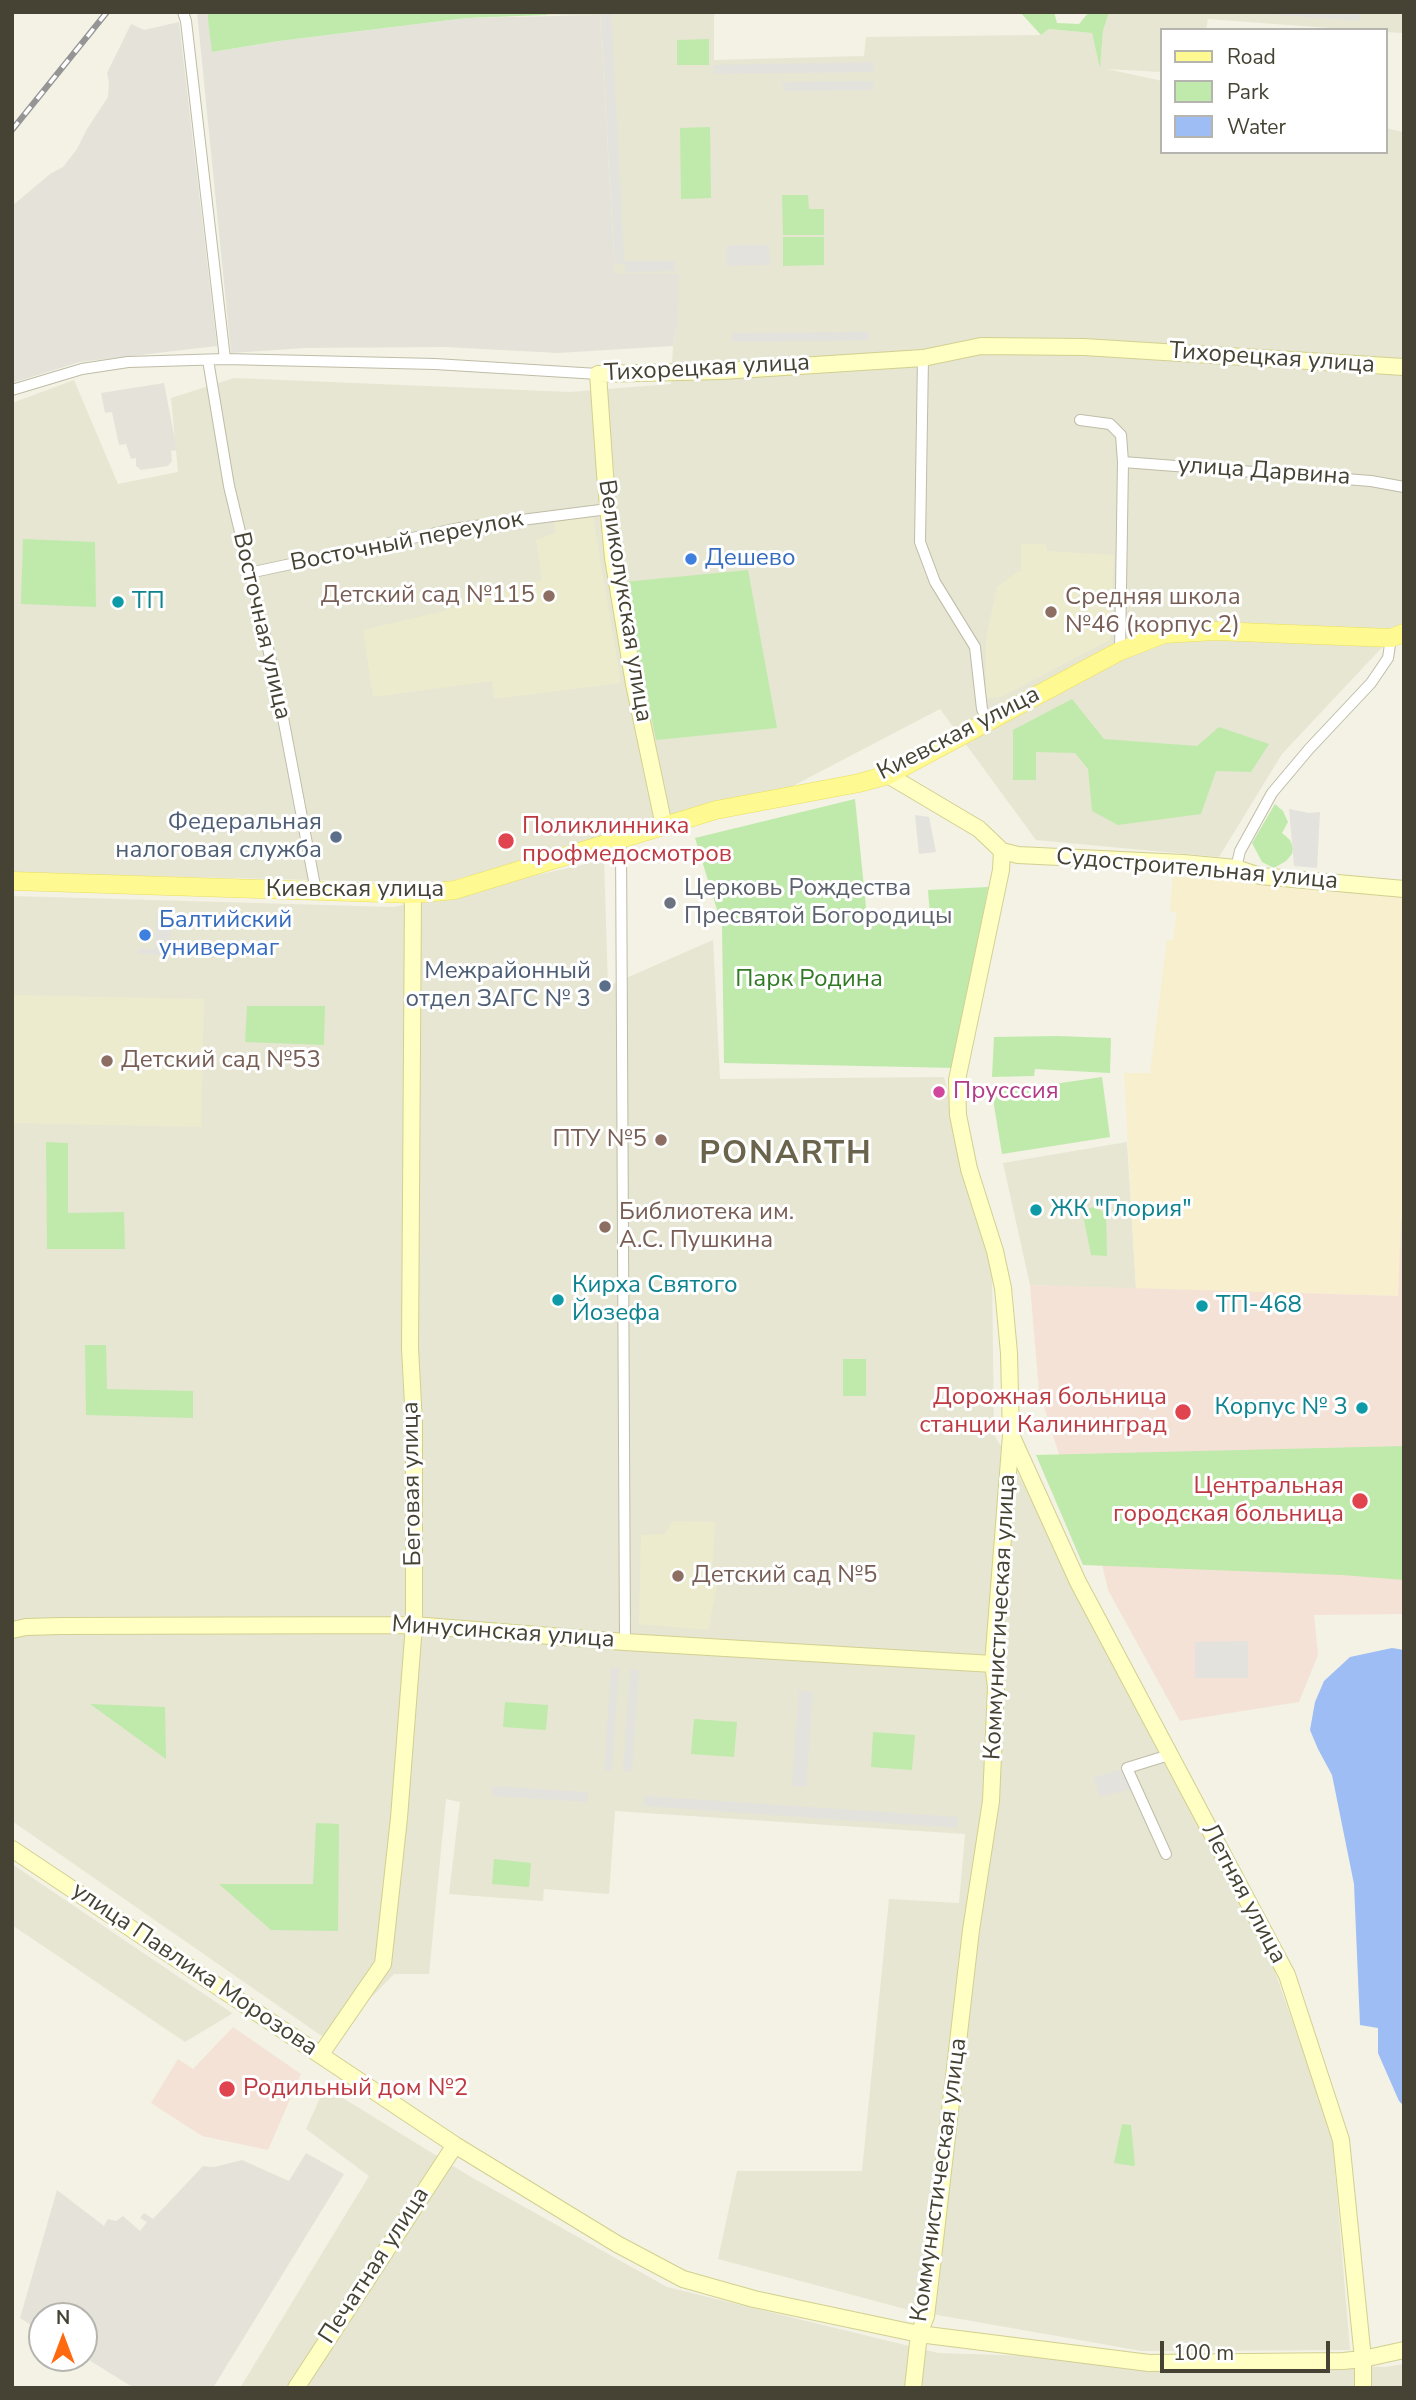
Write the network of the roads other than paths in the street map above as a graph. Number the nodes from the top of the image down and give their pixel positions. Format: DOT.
graph roads {
  1 [pos="183,12"];
  2 [pos="923,358"];
  3 [pos="208,359"];
  4 [pos="225,359"];
  5 [pos="1404,367"];
  6 [pos="598,374"];
  7 [pos="12,390"];
  8 [pos="1080,420"];
  9 [pos="1123,462"];
  10 [pos="1404,488"];
  11 [pos="608,509"];
  12 [pos="248,573"];
  13 [pos="1397,635"];
  14 [pos="1120,651"];
  15 [pos="988,722"];
  16 [pos="888,775"];
  17 [pos="664,826"];
  18 [pos="621,839"];
  19 [pos="1002,851"];
  20 [pos="1236,868"];
  21 [pos="12,881"];
  22 [pos="1404,889"];
  23 [pos="316,891"];
  24 [pos="414,894"];
  25 [pos="1011,1435"];
  26 [pos="414,1625"];
  27 [pos="12,1630"];
  28 [pos="625,1642"];
  29 [pos="993,1664"];
  30 [pos="1169,1755"];
  31 [pos="12,1849"];
  32 [pos="1166,1854"];
  33 [pos="321,2054"];
  34 [pos="455,2145"];
  35 [pos="919,2334"];
  36 [pos="1404,2350"];
  37 [pos="1363,2359"];
  38 [pos="296,2388"];
  39 [pos="913,2388"];
  40 [pos="1363,2388"];
  1 -- 4 [label="street"];
  2 -- 5 [label="street, Тихорецкая улица"];
  2 -- 6 [label="street, Тихорецкая улица"];
  2 -- 15 [label="street"];
  3 -- 4 [label="street, Тихорецкая улица"];
  3 -- 7 [label="street, Тихорецкая улица"];
  3 -- 12 [label="street, Восточная улица"];
  4 -- 6 [label="street, Тихорецкая улица"];
  6 -- 11 [label="street, Великолукская улица"];
  8 -- 9 [label="street"];
  9 -- 10 [label="street, улица Дарвина"];
  9 -- 14 [label="street"];
  11 -- 12 [label="street, Восточный переулок"];
  11 -- 17 [label="street, Великолукская улица"];
  12 -- 23 [label="street, Восточная улица"];
  13 -- 14 [label="main road, Киевская улица"];
  13 -- 20 [label="street"];
  14 -- 15 [label="main road, Киевская улица"];
  15 -- 16 [label="main road, Киевская улица"];
  16 -- 17 [label="main road, Киевская улица"];
  16 -- 19 [label="street"];
  17 -- 18 [label="main road, Киевская улица"];
  18 -- 24 [label="main road, Киевская улица"];
  18 -- 28 [label="street"];
  19 -- 20 [label="street, Судостроительная улица"];
  19 -- 25 [label="street, Коммунистическая улица"];
  20 -- 22 [label="street, Судостроительная улица"];
  21 -- 23 [label="main road, Киевская улица"];
  23 -- 24 [label="main road, Киевская улица"];
  24 -- 26 [label="street, Беговая улица"];
  25 -- 29 [label="street, Коммунистическая улица"];
  25 -- 30 [label="street, Летняя улица"];
  26 -- 27 [label="street, Минусинская улица"];
  26 -- 28 [label="street, Минусинская улица"];
  26 -- 33 [label="street, Беговая улица"];
  28 -- 29 [label="street, Минусинская улица"];
  29 -- 35 [label="street, Коммунистическая улица"];
  30 -- 32 [label="street"];
  30 -- 37 [label="street, Летняя улица"];
  31 -- 33 [label="street, улица Павлика Морозова"];
  33 -- 34 [label="street, улица Павлика Морозова"];
  34 -- 35 [label="street, улица Павлика Морозова"];
  34 -- 38 [label="street, Печатная улица"];
  35 -- 37 [label="street, улица Павлика Морозова"];
  35 -- 39 [label="street, Коммунистическая улица"];
  36 -- 37 [label="street, улица Павлика Морозова"];
  37 -- 40 [label="street, Летняя улица"];
}
